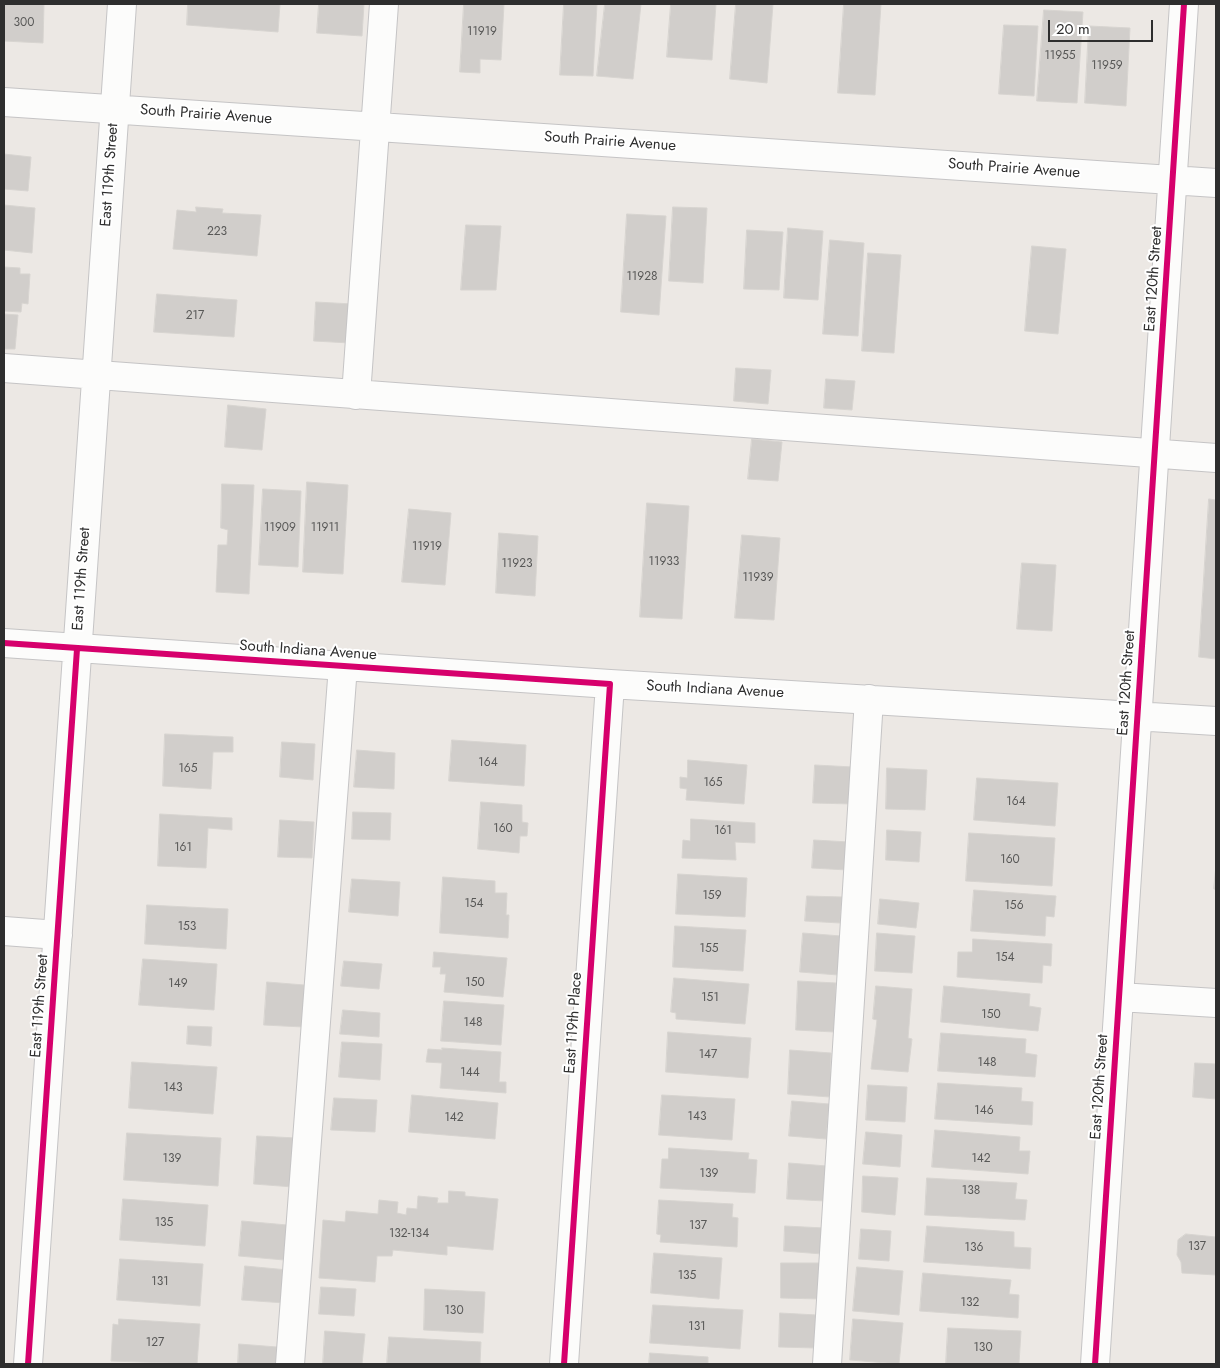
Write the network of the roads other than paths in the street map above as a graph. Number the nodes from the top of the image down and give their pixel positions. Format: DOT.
graph roads {
  1 [pos="122,4"];
  2 [pos="384,4"];
  3 [pos="1184,4"];
  4 [pos="4,102"];
  5 [pos="115,109"];
  6 [pos="375,127"];
  7 [pos="1173,180"];
  8 [pos="1216,183"];
  9 [pos="4,368"];
  10 [pos="97,375"];
  11 [pos="356,395"];
  12 [pos="1155,454"];
  13 [pos="1216,458"];
  14 [pos="4,644"];
  15 [pos="77,648"];
  16 [pos="343,666"];
  17 [pos="610,684"];
  18 [pos="870,699"];
  19 [pos="1137,715"];
  20 [pos="1216,721"];
  21 [pos="4,931"];
  22 [pos="58,935"];
  23 [pos="1119,997"];
  24 [pos="1216,1003"];
  25 [pos="28,1364"];
  26 [pos="290,1364"];
  27 [pos="564,1364"];
  28 [pos="827,1364"];
  29 [pos="1094,1364"];
  1 -- 5 [label="street, East 119th Street"];
  2 -- 6 [label="street"];
  3 -- 7 [label="street, East 120th Street"];
  4 -- 5 [label="street, South Prairie Avenue"];
  5 -- 6 [label="street, South Prairie Avenue"];
  5 -- 10 [label="street, East 119th Street"];
  6 -- 7 [label="street, South Prairie Avenue"];
  6 -- 11 [label="street"];
  7 -- 8 [label="street, South Prairie Avenue"];
  7 -- 12 [label="street, East 120th Street"];
  9 -- 10 [label="street"];
  10 -- 11 [label="street"];
  10 -- 15 [label="street, East 119th Street"];
  11 -- 12 [label="street"];
  12 -- 13 [label="street"];
  12 -- 19 [label="street, East 120th Street"];
  14 -- 15 [label="street, South Indiana Avenue"];
  15 -- 16 [label="street, South Indiana Avenue"];
  15 -- 22 [label="street, East 119th Street"];
  16 -- 17 [label="street, South Indiana Avenue"];
  16 -- 26 [label="street"];
  17 -- 18 [label="street, South Indiana Avenue"];
  17 -- 27 [label="street, East 119th Place"];
  18 -- 19 [label="street, South Indiana Avenue"];
  18 -- 28 [label="street"];
  19 -- 20 [label="street, South Indiana Avenue"];
  19 -- 23 [label="street, East 120th Street"];
  21 -- 22 [label="street"];
  22 -- 25 [label="street, East 119th Street"];
  23 -- 24 [label="street"];
  23 -- 29 [label="street, East 120th Street"];
}
